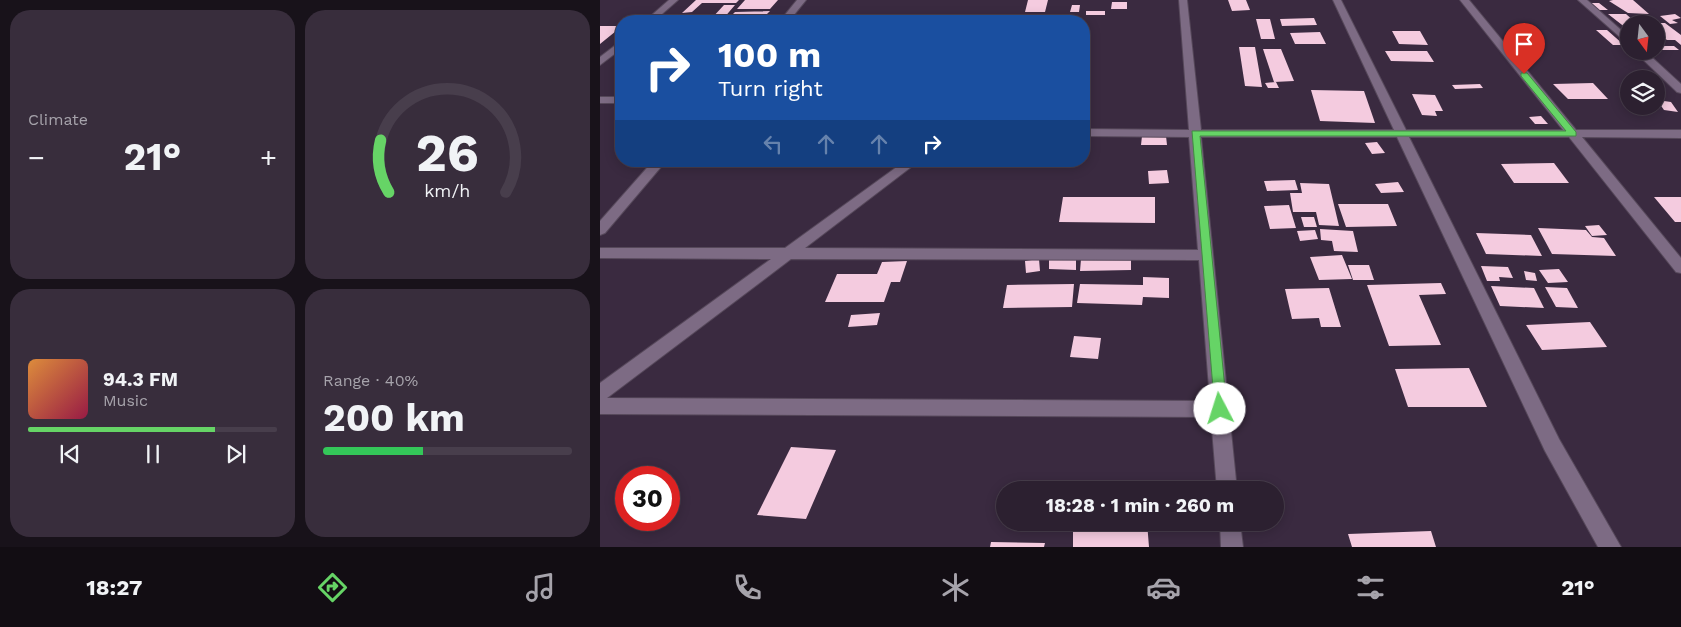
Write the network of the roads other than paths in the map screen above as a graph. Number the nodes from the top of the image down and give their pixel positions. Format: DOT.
graph roads {
  1 [pos="674,0"];
  2 [pos="802,0"];
  3 [pos="1183,0"];
  4 [pos="1337,0"];
  5 [pos="1464,0"];
  6 [pos="1582,0"];
  7 [pos="656,15"];
  8 [pos="789,15"];
  9 [pos="1620,34"];
  10 [pos="615,49"];
  11 [pos="1648,60"];
  12 [pos="600,62"];
  13 [pos="1681,90"];
  14 [pos="600,100"];
  15 [pos="615,100"];
  16 [pos="1090,133"];
  17 [pos="1195,133"];
  18 [pos="1402,133"];
  19 [pos="1572,134"];
  20 [pos="1681,134"];
  21 [pos="655,167"];
  22 [pos="905,167"];
  23 [pos="600,230"];
  24 [pos="600,253"];
  25 [pos="790,254"];
  26 [pos="1206,255"];
  27 [pos="1681,268"];
  28 [pos="600,394"];
  29 [pos="600,406"];
  30 [pos="1220,409"];
  31 [pos="1226,481"];
  32 [pos="1231,531"];
  33 [pos="1232,547"];
  34 [pos="1610,547"];
  1 -- 7 [label="street"];
  2 -- 8 [label="street"];
  3 -- 17 [label="street"];
  4 -- 18 [label="street"];
  5 -- 19 [label="street"];
  6 -- 9 [label="street"];
  10 -- 12 [label="street"];
  11 -- 13 [label="street"];
  14 -- 15 [label="street"];
  16 -- 17 [label="street"];
  17 -- 18 [label="street"];
  17 -- 26 [label="street"];
  18 -- 19 [label="street"];
  18 -- 34 [label="street"];
  19 -- 20 [label="street"];
  19 -- 27 [label="street"];
  21 -- 23 [label="street"];
  22 -- 25 [label="street"];
  24 -- 25 [label="street"];
  25 -- 26 [label="street"];
  25 -- 28 [label="street"];
  26 -- 30 [label="street"];
  29 -- 30 [label="street"];
  30 -- 31 [label="street"];
  32 -- 33 [label="street"];
}
